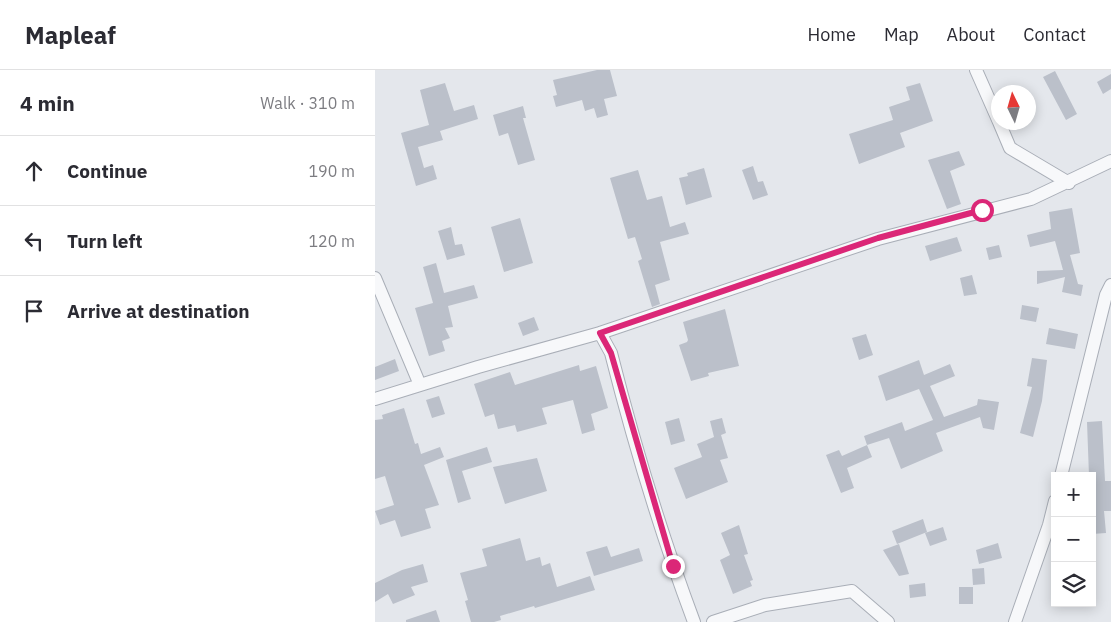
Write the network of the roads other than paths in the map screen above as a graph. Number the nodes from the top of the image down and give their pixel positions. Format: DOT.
graph roads {
  1 [pos="976,70"];
  2 [pos="991,104"];
  3 [pos="1002,130"];
  4 [pos="1111,161"];
  5 [pos="1069,183"];
  6 [pos="375,278"];
  7 [pos="1111,285"];
  8 [pos="600,333"];
  9 [pos="420,385"];
  10 [pos="375,399"];
  11 [pos="1062,472"];
  12 [pos="1051,517"];
  13 [pos="694,622"];
  14 [pos="713,622"];
  15 [pos="888,622"];
  16 [pos="1015,622"];
  1 -- 2 [label="street"];
  3 -- 5 [label="street"];
  4 -- 5 [label="street"];
  5 -- 8 [label="street"];
  6 -- 9 [label="street"];
  7 -- 11 [label="street"];
  8 -- 9 [label="street"];
  8 -- 13 [label="street"];
  9 -- 10 [label="street"];
  12 -- 16 [label="street"];
  14 -- 15 [label="street"];
}
